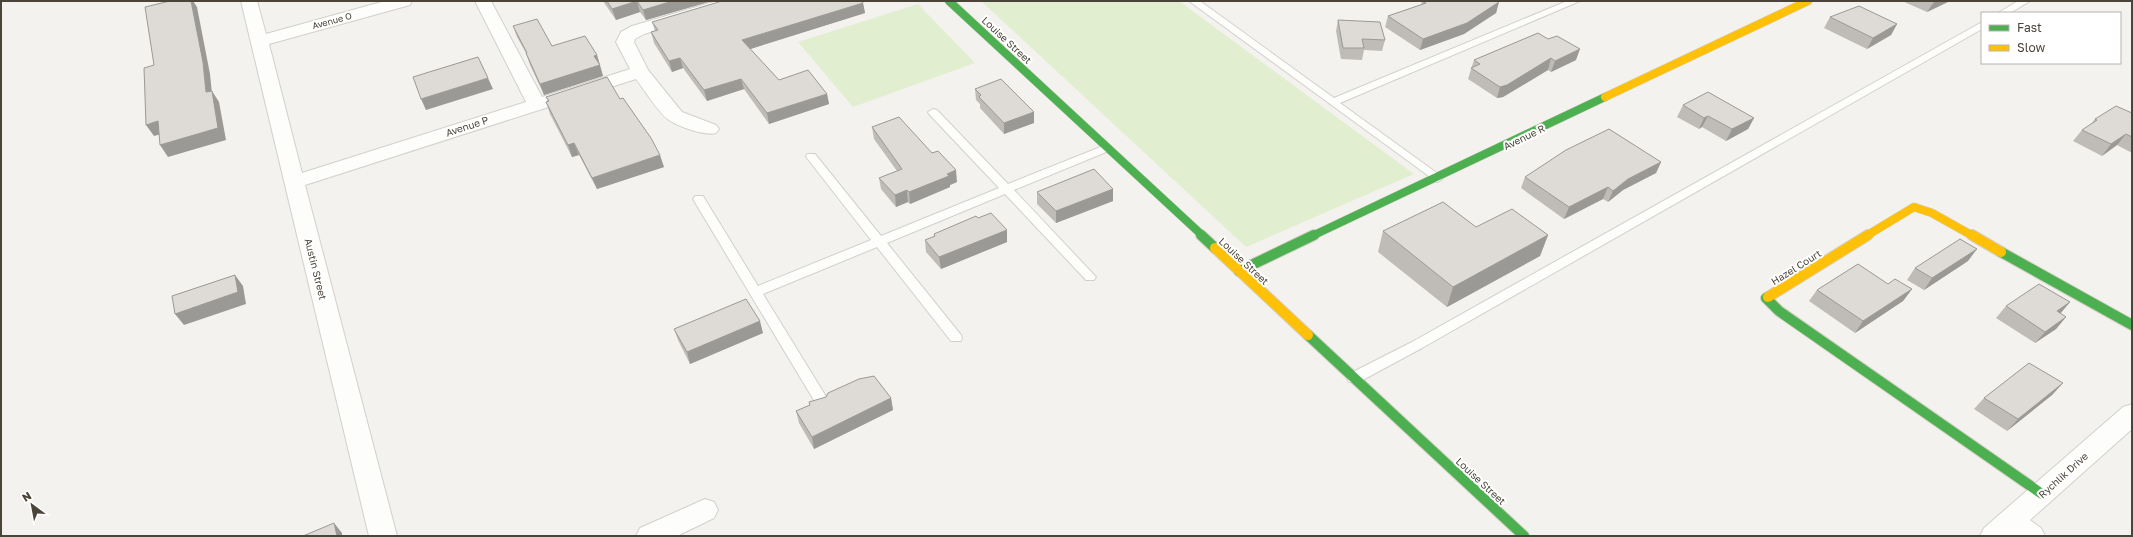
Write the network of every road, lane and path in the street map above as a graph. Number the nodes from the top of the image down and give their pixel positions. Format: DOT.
graph roads {
  1 [pos="249,1"];
  2 [pos="404,1"];
  3 [pos="483,1"];
  4 [pos="735,1"];
  5 [pos="950,1"];
  6 [pos="1194,1"];
  7 [pos="1575,1"];
  8 [pos="1808,1"];
  9 [pos="2025,1"];
  10 [pos="2006,12"];
  11 [pos="1981,26"];
  12 [pos="261,41"];
  13 [pos="640,72"];
  14 [pos="1333,102"];
  15 [pos="536,104"];
  16 [pos="933,112"];
  17 [pos="709,129"];
  18 [pos="1107,148"];
  19 [pos="811,156"];
  20 [pos="1437,178"];
  21 [pos="294,182"];
  22 [pos="1006,189"];
  23 [pos="699,199"];
  24 [pos="879,241"];
  25 [pos="1239,271"];
  26 [pos="1090,277"];
  27 [pos="755,292"];
  28 [pos="2132,325"];
  29 [pos="956,338"];
  30 [pos="1354,378"];
  31 [pos="823,403"];
  32 [pos="2132,414"];
  33 [pos="2042,494"];
  34 [pos="704,510"];
  35 [pos="2012,531"];
  36 [pos="383,536"];
  37 [pos="650,536"];
  38 [pos="1524,536"];
  1 -- 12 [label="street, Austin Street"];
  2 -- 12 [label="street, Avenue O"];
  3 -- 15 [label="street"];
  4 -- 13 [label="street"];
  5 -- 18 [label="street, Louise Street"];
  6 -- 14 [label="lane"];
  7 -- 14 [label="lane"];
  8 -- 20 [label="street, Avenue R"];
  9 -- 10 [label="lane"];
  11 -- 30 [label="lane"];
  12 -- 21 [label="street, Austin Street"];
  13 -- 15 [label="street, Avenue P"];
  13 -- 17 [label="street"];
  14 -- 20 [label="lane"];
  15 -- 21 [label="street, Avenue P"];
  16 -- 22 [label="lane"];
  18 -- 22 [label="lane"];
  18 -- 25 [label="street, Louise Street"];
  19 -- 24 [label="lane"];
  20 -- 25 [label="street, Avenue R"];
  21 -- 36 [label="street, Austin Street"];
  22 -- 24 [label="lane"];
  22 -- 26 [label="lane"];
  23 -- 27 [label="lane"];
  24 -- 27 [label="lane"];
  24 -- 29 [label="lane"];
  25 -- 30 [label="street, Louise Street"];
  27 -- 31 [label="lane"];
  28 -- 33 [label="street, Hazel Court"];
  30 -- 38 [label="street, Louise Street"];
  32 -- 33 [label="street, Rychlik Drive"];
  33 -- 35 [label="street, Rychlik Drive"];
  34 -- 37 [label="street"];
}
